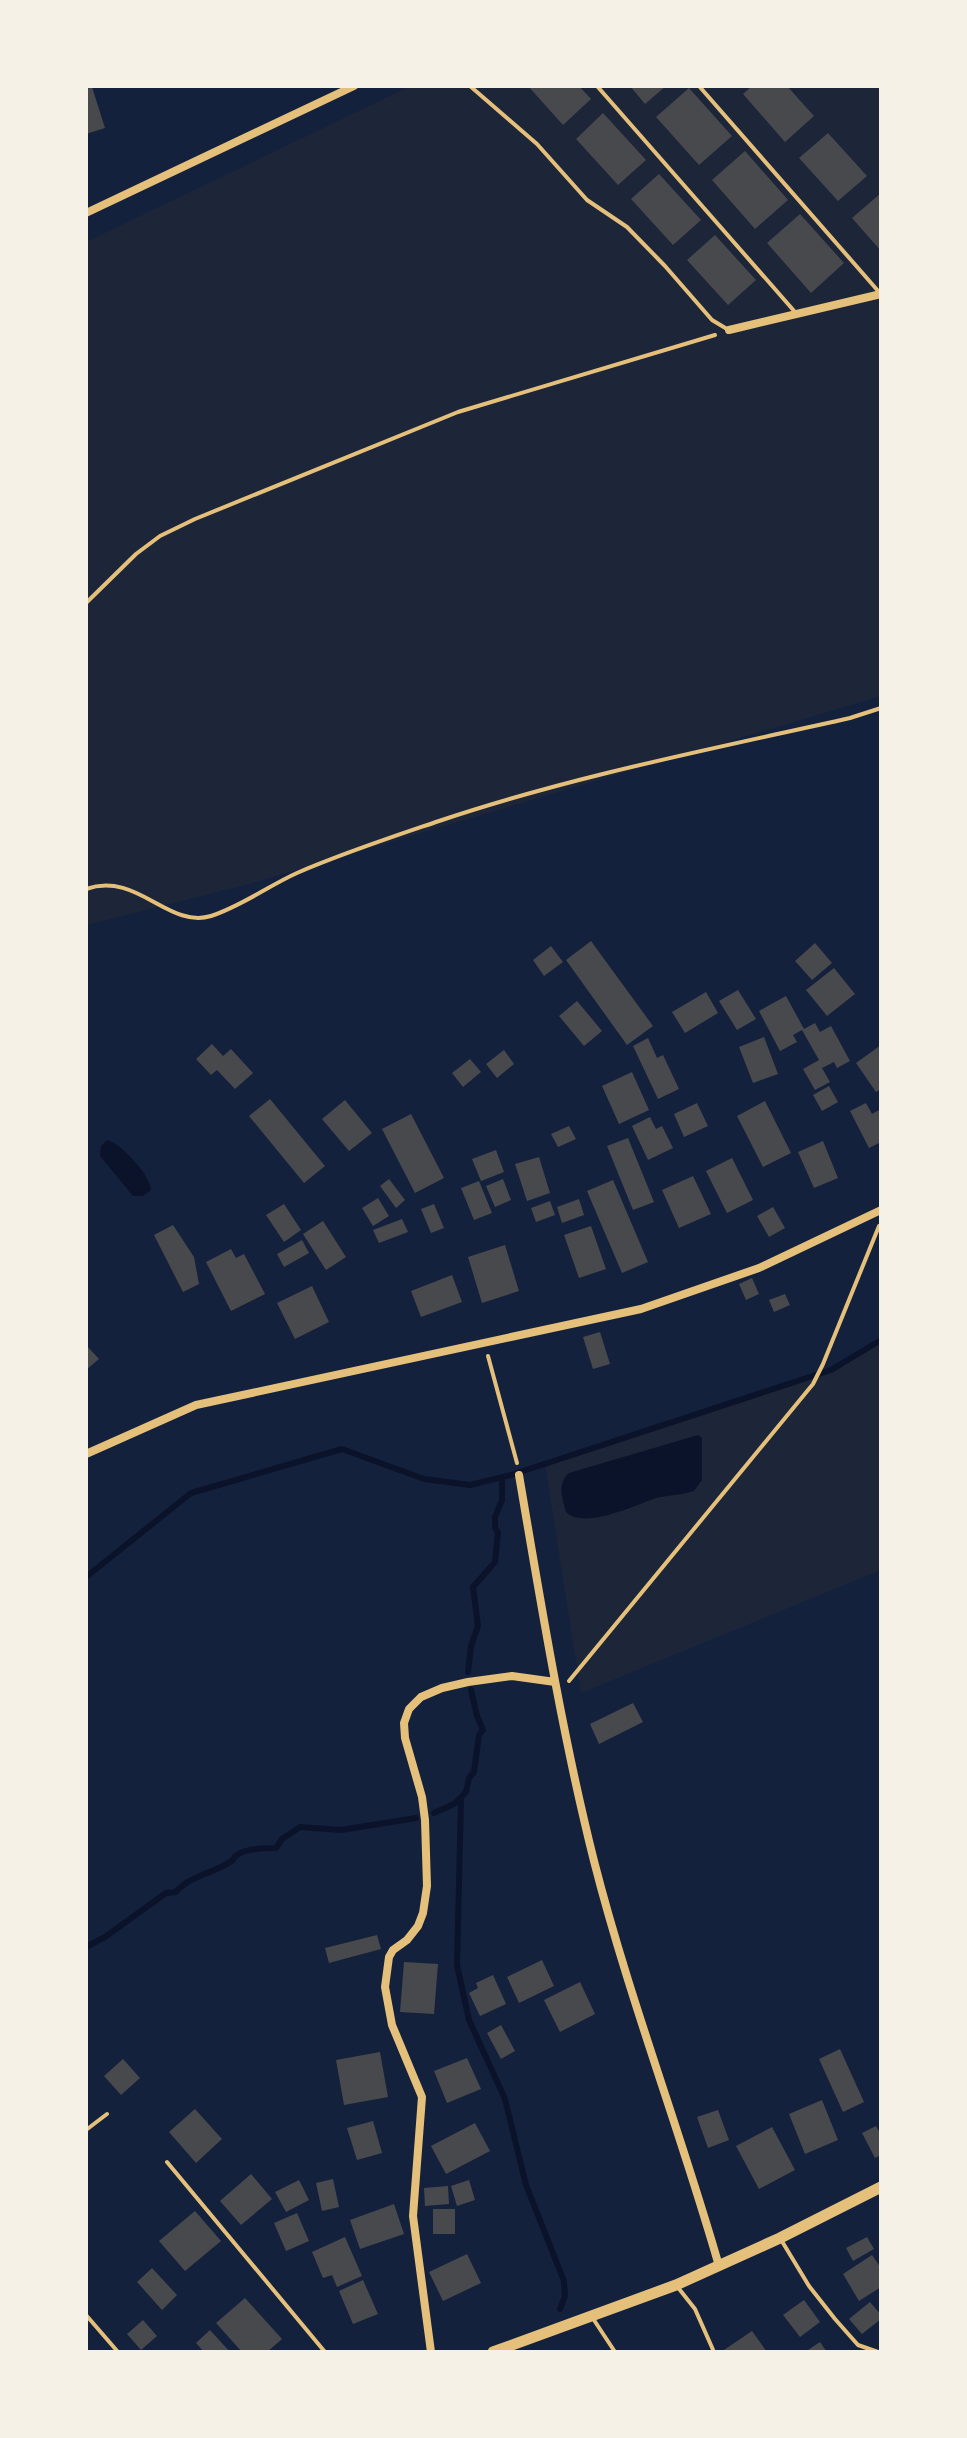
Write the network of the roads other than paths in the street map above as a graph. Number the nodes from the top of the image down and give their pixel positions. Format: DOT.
graph roads {
  1 [pos="354,86"];
  2 [pos="470,86"];
  3 [pos="597,86"];
  4 [pos="699,86"];
  5 [pos="86,213"];
  6 [pos="881,294"];
  7 [pos="796,314"];
  8 [pos="729,330"];
  9 [pos="881,1210"];
  10 [pos="86,1454"];
  11 [pos="519,1475"];
  12 [pos="555,1682"];
  13 [pos="107,2114"];
  14 [pos="86,2130"];
  15 [pos="167,2162"];
  16 [pos="881,2187"];
  17 [pos="780,2238"];
  18 [pos="719,2266"];
  19 [pos="676,2285"];
  20 [pos="86,2315"];
  21 [pos="592,2317"];
  22 [pos="118,2352"];
  23 [pos="325,2352"];
  24 [pos="431,2352"];
  25 [pos="493,2352"];
  26 [pos="615,2352"];
  27 [pos="714,2352"];
  28 [pos="878,2352"];
  1 -- 5 [label="street"];
  2 -- 8 [label="lane"];
  3 -- 7 [label="lane"];
  4 -- 6 [label="lane"];
  6 -- 7 [label="street"];
  7 -- 8 [label="street"];
  9 -- 10 [label="street"];
  11 -- 12 [label="street"];
  12 -- 18 [label="street"];
  12 -- 24 [label="street"];
  13 -- 14 [label="lane"];
  15 -- 23 [label="lane"];
  16 -- 17 [label="street"];
  17 -- 18 [label="street"];
  17 -- 28 [label="lane"];
  18 -- 19 [label="street"];
  19 -- 21 [label="street"];
  19 -- 27 [label="lane"];
  20 -- 22 [label="lane"];
  21 -- 25 [label="street"];
  21 -- 26 [label="lane"];
}
